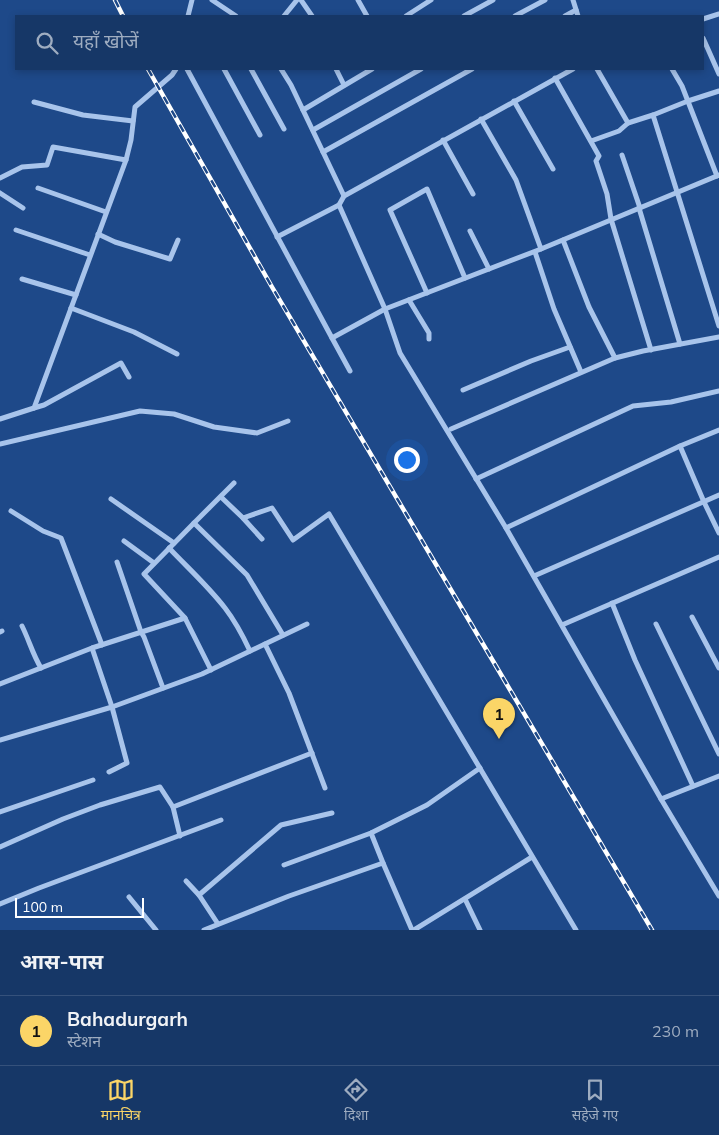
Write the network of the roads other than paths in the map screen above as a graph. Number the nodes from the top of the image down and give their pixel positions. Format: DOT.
graph roads {
  1 [pos="192,0"];
  2 [pos="212,0"];
  3 [pos="297,0"];
  4 [pos="301,0"];
  5 [pos="358,0"];
  6 [pos="430,0"];
  7 [pos="493,0"];
  8 [pos="544,0"];
  9 [pos="573,0"];
  10 [pos="577,13"];
  11 [pos="719,14"];
  12 [pos="188,15"];
  13 [pos="234,15"];
  14 [pos="285,15"];
  15 [pos="311,15"];
  16 [pos="366,15"];
  17 [pos="408,15"];
  18 [pos="466,15"];
  19 [pos="517,15"];
  20 [pos="704,19"];
  21 [pos="704,40"];
  22 [pos="709,53"];
  23 [pos="704,56"];
  24 [pos="175,70"];
  25 [pos="187,70"];
  26 [pos="225,70"];
  27 [pos="253,70"];
  28 [pos="282,70"];
  29 [pos="336,70"];
  30 [pos="370,70"];
  31 [pos="419,70"];
  32 [pos="470,70"];
  33 [pos="571,70"];
  34 [pos="598,70"];
  35 [pos="674,70"];
  36 [pos="719,74"];
  37 [pos="555,78"];
  38 [pos="344,85"];
  39 [pos="719,91"];
  40 [pos="514,101"];
  41 [pos="688,101"];
  42 [pos="34,102"];
  43 [pos="303,110"];
  44 [pos="653,116"];
  45 [pos="481,119"];
  46 [pos="133,121"];
  47 [pos="628,123"];
  48 [pos="284,130"];
  49 [pos="313,130"];
  50 [pos="260,136"];
  51 [pos="443,140"];
  52 [pos="591,141"];
  53 [pos="323,152"];
  54 [pos="622,154"];
  55 [pos="126,160"];
  56 [pos="553,168"];
  57 [pos="718,177"];
  58 [pos="0,178"];
  59 [pos="38,188"];
  60 [pos="0,193"];
  61 [pos="678,193"];
  62 [pos="473,194"];
  63 [pos="344,196"];
  64 [pos="339,205"];
  65 [pos="24,208"];
  66 [pos="640,208"];
  67 [pos="106,212"];
  68 [pos="611,219"];
  69 [pos="16,230"];
  70 [pos="470,231"];
  71 [pos="98,234"];
  72 [pos="276,237"];
  73 [pos="178,240"];
  74 [pos="563,240"];
  75 [pos="541,249"];
  76 [pos="535,252"];
  77 [pos="90,255"];
  78 [pos="489,269"];
  79 [pos="466,278"];
  80 [pos="22,279"];
  81 [pos="427,293"];
  82 [pos="76,295"];
  83 [pos="409,300"];
  84 [pos="71,308"];
  85 [pos="386,309"];
  86 [pos="719,326"];
  87 [pos="719,337"];
  88 [pos="332,338"];
  89 [pos="429,339"];
  90 [pos="680,344"];
  91 [pos="570,348"];
  92 [pos="651,350"];
  93 [pos="177,354"];
  94 [pos="614,358"];
  95 [pos="350,371"];
  96 [pos="581,372"];
  97 [pos="128,377"];
  98 [pos="463,390"];
  99 [pos="719,391"];
  100 [pos="34,408"];
  101 [pos="0,419"];
  102 [pos="288,421"];
  103 [pos="451,429"];
  104 [pos="719,430"];
  105 [pos="0,444"];
  106 [pos="680,446"];
  107 [pos="476,479"];
  108 [pos="234,483"];
  109 [pos="719,495"];
  110 [pos="221,497"];
  111 [pos="111,499"];
  112 [pos="704,502"];
  113 [pos="11,511"];
  114 [pos="243,518"];
  115 [pos="194,522"];
  116 [pos="506,528"];
  117 [pos="719,533"];
  118 [pos="262,539"];
  119 [pos="124,541"];
  120 [pos="174,543"];
  121 [pos="169,548"];
  122 [pos="719,557"];
  123 [pos="117,562"];
  124 [pos="154,564"];
  125 [pos="534,576"];
  126 [pos="612,603"];
  127 [pos="692,616"];
  128 [pos="185,618"];
  129 [pos="308,624"];
  130 [pos="656,624"];
  131 [pos="562,625"];
  132 [pos="22,626"];
  133 [pos="141,632"];
  134 [pos="283,635"];
  135 [pos="264,644"];
  136 [pos="102,645"];
  137 [pos="92,648"];
  138 [pos="250,651"];
  139 [pos="42,668"];
  140 [pos="719,668"];
  141 [pos="211,670"];
  142 [pos="0,684"];
  143 [pos="163,688"];
  144 [pos="112,707"];
  145 [pos="0,740"];
  146 [pos="312,753"];
  147 [pos="719,754"];
  148 [pos="480,768"];
  149 [pos="109,772"];
  150 [pos="719,776"];
  151 [pos="93,780"];
  152 [pos="694,786"];
  153 [pos="325,788"];
  154 [pos="661,799"];
  155 [pos="173,807"];
  156 [pos="0,812"];
  157 [pos="332,813"];
  158 [pos="221,820"];
  159 [pos="371,833"];
  160 [pos="180,836"];
  161 [pos="0,847"];
  162 [pos="532,856"];
  163 [pos="383,863"];
  164 [pos="284,865"];
  165 [pos="186,881"];
  166 [pos="199,895"];
  167 [pos="719,896"];
  168 [pos="129,897"];
  169 [pos="465,899"];
  170 [pos="0,904"];
  171 [pos="218,924"];
  172 [pos="156,930"];
  173 [pos="204,930"];
  174 [pos="413,930"];
  175 [pos="480,930"];
  176 [pos="576,930"];
  1 -- 12 [label="street"];
  2 -- 13 [label="street"];
  3 -- 14 [label="street"];
  4 -- 15 [label="street"];
  5 -- 16 [label="street"];
  6 -- 17 [label="street"];
  7 -- 18 [label="street"];
  8 -- 19 [label="street"];
  9 -- 10 [label="street"];
  11 -- 20 [label="street"];
  21 -- 22 [label="street"];
  22 -- 23 [label="street"];
  22 -- 36 [label="street"];
  24 -- 46 [label="street"];
  25 -- 72 [label="street"];
  26 -- 50 [label="street"];
  27 -- 48 [label="street"];
  28 -- 43 [label="street"];
  29 -- 38 [label="street"];
  30 -- 38 [label="street"];
  31 -- 49 [label="street"];
  32 -- 53 [label="street"];
  33 -- 37 [label="street"];
  34 -- 47 [label="street"];
  35 -- 41 [label="street"];
  37 -- 40 [label="street"];
  37 -- 52 [label="street"];
  38 -- 43 [label="street"];
  39 -- 41 [label="street"];
  40 -- 45 [label="street"];
  40 -- 56 [label="street"];
  41 -- 44 [label="street"];
  41 -- 57 [label="street"];
  42 -- 46 [label="street"];
  43 -- 49 [label="street"];
  44 -- 47 [label="street"];
  44 -- 61 [label="street"];
  45 -- 51 [label="street"];
  45 -- 75 [label="street"];
  46 -- 55 [label="street"];
  47 -- 52 [label="street"];
  49 -- 53 [label="street"];
  51 -- 62 [label="street"];
  51 -- 63 [label="street"];
  52 -- 68 [label="street"];
  53 -- 63 [label="street"];
  54 -- 66 [label="street"];
  55 -- 58 [label="street"];
  55 -- 67 [label="street"];
  57 -- 61 [label="street"];
  59 -- 67 [label="street"];
  60 -- 65 [label="street"];
  61 -- 66 [label="street"];
  61 -- 86 [label="street"];
  63 -- 64 [label="street"];
  64 -- 72 [label="street"];
  64 -- 85 [label="street"];
  66 -- 68 [label="street"];
  66 -- 90 [label="street"];
  67 -- 71 [label="street"];
  68 -- 74 [label="street"];
  68 -- 92 [label="street"];
  69 -- 77 [label="street"];
  70 -- 78 [label="street"];
  71 -- 73 [label="street"];
  71 -- 77 [label="street"];
  72 -- 88 [label="street"];
  74 -- 75 [label="street"];
  74 -- 94 [label="street"];
  75 -- 76 [label="street"];
  76 -- 78 [label="street"];
  76 -- 91 [label="street"];
  77 -- 82 [label="street"];
  78 -- 79 [label="street"];
  79 -- 81 [label="street"];
  79 -- 81 [label="street"];
  80 -- 82 [label="street"];
  81 -- 83 [label="street"];
  82 -- 84 [label="street"];
  83 -- 85 [label="street"];
  83 -- 89 [label="street"];
  84 -- 93 [label="street"];
  84 -- 100 [label="street"];
  85 -- 88 [label="street"];
  85 -- 107 [label="street"];
  87 -- 90 [label="street"];
  88 -- 95 [label="street"];
  90 -- 92 [label="street"];
  91 -- 96 [label="street"];
  91 -- 98 [label="street"];
  92 -- 94 [label="street"];
  94 -- 96 [label="street"];
  96 -- 103 [label="street"];
  97 -- 100 [label="street"];
  99 -- 107 [label="street"];
  100 -- 101 [label="street"];
  102 -- 105 [label="street"];
  104 -- 106 [label="street"];
  106 -- 112 [label="street"];
  106 -- 116 [label="street"];
  107 -- 116 [label="street"];
  108 -- 110 [label="street"];
  109 -- 112 [label="street"];
  110 -- 114 [label="street"];
  110 -- 115 [label="street"];
  111 -- 120 [label="street"];
  112 -- 117 [label="street"];
  112 -- 125 [label="street"];
  113 -- 136 [label="street"];
  114 -- 118 [label="street"];
  114 -- 148 [label="street"];
  115 -- 120 [label="street"];
  115 -- 134 [label="street"];
  116 -- 125 [label="street"];
  119 -- 124 [label="street"];
  120 -- 121 [label="street"];
  121 -- 124 [label="street"];
  121 -- 138 [label="street"];
  122 -- 126 [label="street"];
  123 -- 133 [label="street"];
  124 -- 128 [label="street"];
  125 -- 131 [label="street"];
  126 -- 131 [label="street"];
  126 -- 152 [label="street"];
  127 -- 140 [label="street"];
  128 -- 133 [label="street"];
  128 -- 141 [label="street"];
  129 -- 134 [label="street"];
  130 -- 147 [label="street"];
  131 -- 154 [label="street"];
  132 -- 139 [label="street"];
  133 -- 136 [label="street"];
  133 -- 143 [label="street"];
  134 -- 135 [label="street"];
  135 -- 138 [label="street"];
  135 -- 146 [label="street"];
  136 -- 137 [label="street"];
  137 -- 139 [label="street"];
  137 -- 144 [label="street"];
  138 -- 141 [label="street"];
  139 -- 142 [label="street"];
  141 -- 143 [label="street"];
  143 -- 144 [label="street"];
  144 -- 145 [label="street"];
  144 -- 149 [label="street"];
  146 -- 153 [label="street"];
  146 -- 155 [label="street"];
  148 -- 159 [label="street"];
  148 -- 162 [label="street"];
  150 -- 152 [label="street"];
  151 -- 156 [label="street"];
  152 -- 154 [label="street"];
  154 -- 167 [label="street"];
  155 -- 160 [label="street"];
  155 -- 161 [label="street"];
  157 -- 166 [label="street"];
  158 -- 160 [label="street"];
  159 -- 163 [label="street"];
  159 -- 164 [label="street"];
  160 -- 170 [label="street"];
  162 -- 169 [label="street"];
  162 -- 176 [label="street"];
  163 -- 171 [label="street"];
  163 -- 174 [label="street"];
  165 -- 166 [label="street"];
  166 -- 171 [label="street"];
  168 -- 172 [label="street"];
  169 -- 174 [label="street"];
  169 -- 175 [label="street"];
  171 -- 173 [label="street"];
}
